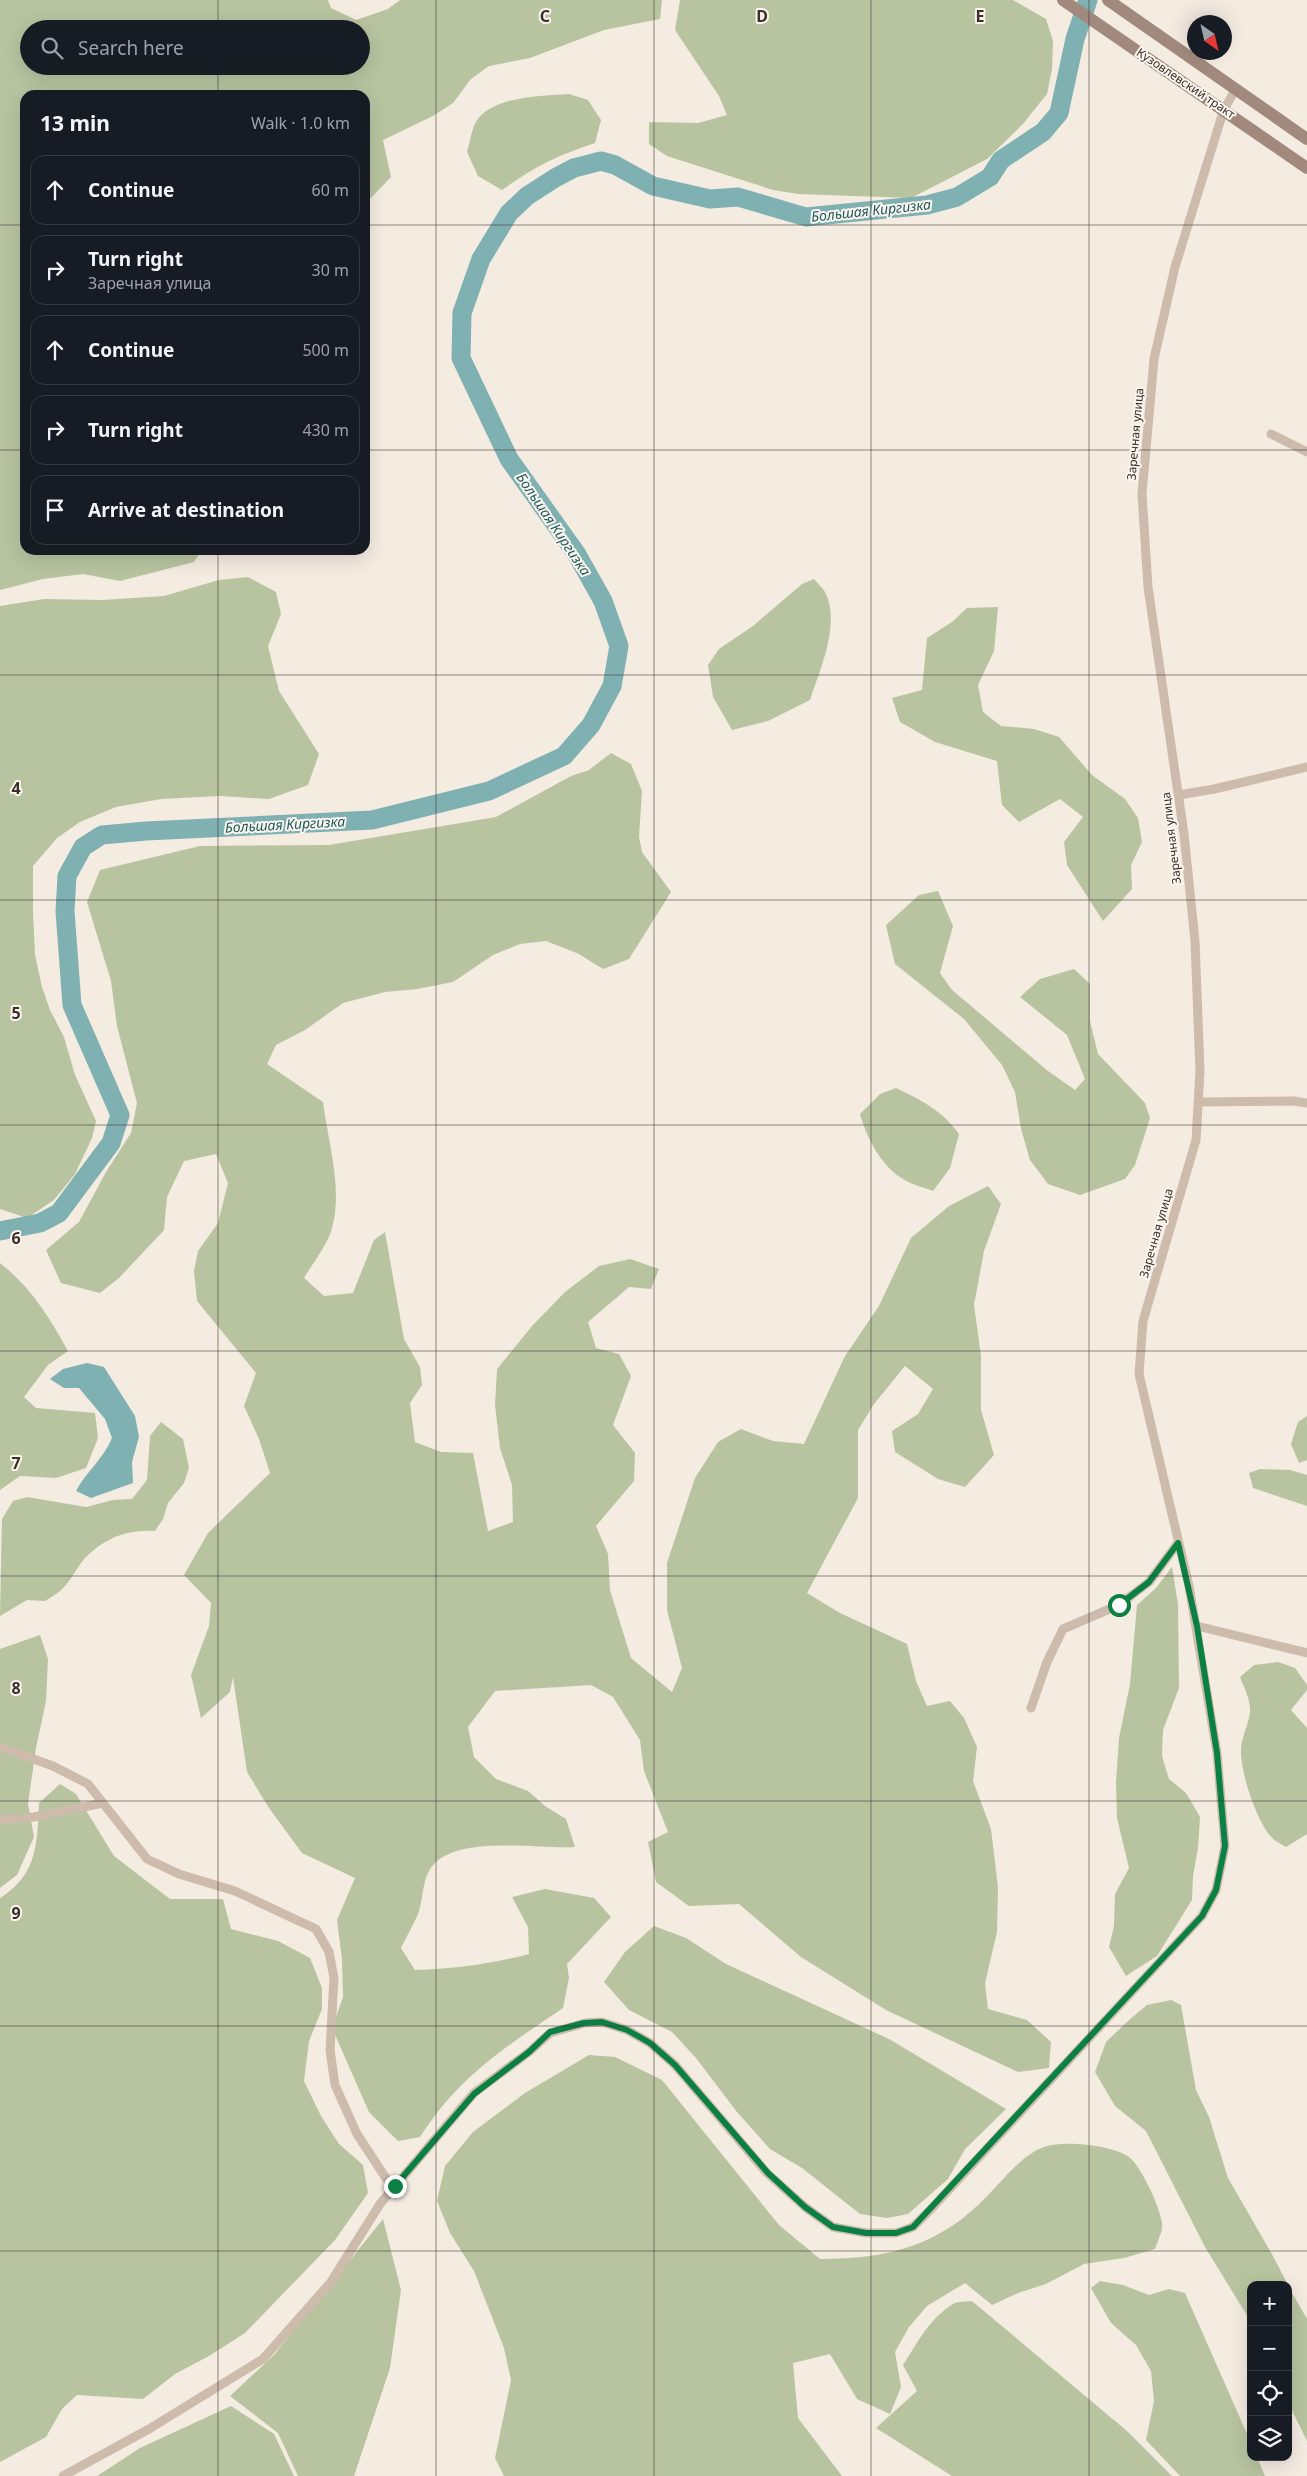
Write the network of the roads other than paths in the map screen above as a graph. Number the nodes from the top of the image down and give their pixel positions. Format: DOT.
graph roads {
  1 [pos="1063,0"];
  2 [pos="1108,0"];
  3 [pos="1236,89"];
  4 [pos="1224,109"];
  5 [pos="1307,139"];
  6 [pos="1307,168"];
  7 [pos="1271,434"];
  8 [pos="1307,452"];
  9 [pos="1307,767"];
  10 [pos="1178,795"];
  11 [pos="1200,1102"];
  12 [pos="1307,1103"];
  13 [pos="1178,1543"];
  14 [pos="1197,1626"];
  15 [pos="1307,1653"];
  16 [pos="1031,1708"];
  17 [pos="0,1747"];
  18 [pos="103,1803"];
  19 [pos="0,1820"];
  20 [pos="392,2189"];
  21 [pos="63,2476"];
  1 -- 4 [label="main road, Кузовлевский тракт"];
  2 -- 3 [label="main road, Кузовлевский тракт"];
  3 -- 4 [label="street, Заречная улица"];
  3 -- 5 [label="main road, Кузовлевский тракт"];
  4 -- 6 [label="main road, Кузовлевский тракт"];
  4 -- 10 [label="street, Заречная улица"];
  7 -- 8 [label="street"];
  9 -- 10 [label="street"];
  10 -- 11 [label="street, Заречная улица"];
  11 -- 12 [label="street"];
  11 -- 13 [label="street, Заречная улица"];
  13 -- 14 [label="street, Заречная улица"];
  13 -- 16 [label="street"];
  14 -- 15 [label="street"];
  14 -- 20 [label="street, Заречная улица"];
  17 -- 18 [label="street"];
  18 -- 19 [label="street"];
  18 -- 20 [label="street"];
  20 -- 21 [label="street, Заречная улица"];
}
